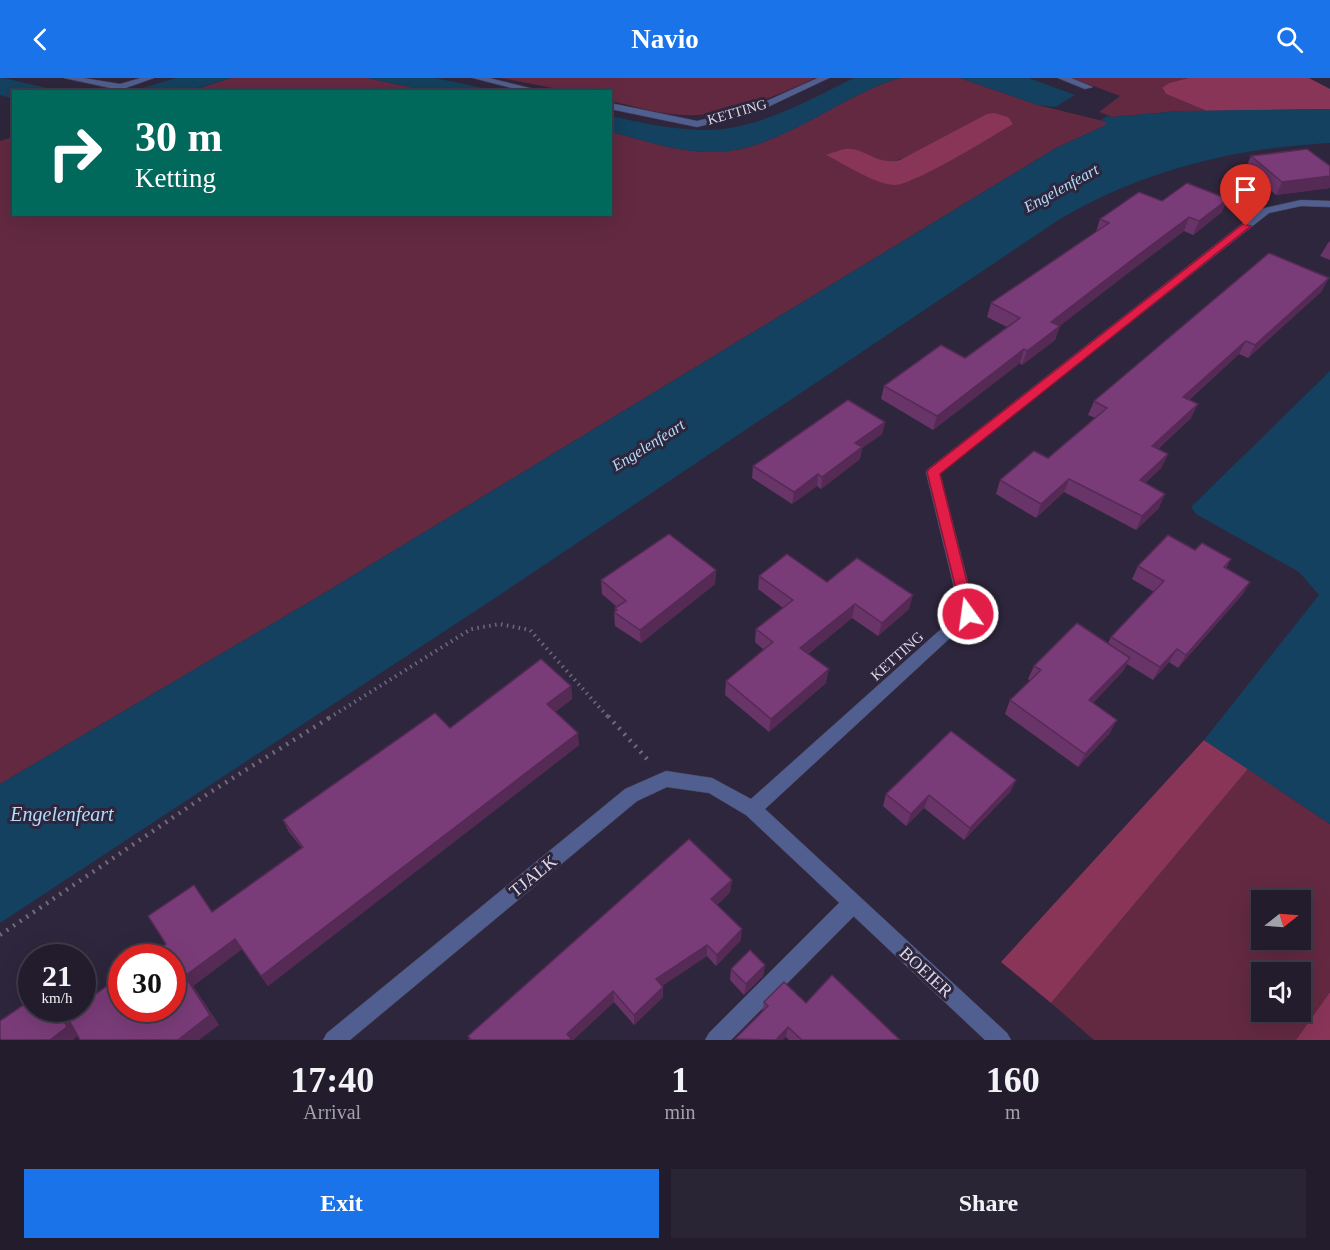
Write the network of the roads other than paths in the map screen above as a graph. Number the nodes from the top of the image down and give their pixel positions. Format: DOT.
graph roads {
  1 [pos="68,78"];
  2 [pos="150,78"];
  3 [pos="477,78"];
  4 [pos="825,78"];
  5 [pos="1062,78"];
  6 [pos="1088,87"];
  7 [pos="533,90"];
  8 [pos="612,106"];
  9 [pos="1330,204"];
  10 [pos="752,809"];
  11 [pos="852,904"];
  12 [pos="334,1040"];
  13 [pos="716,1040"];
  14 [pos="1000,1040"];
  1 -- 2 [label="street"];
  3 -- 7 [label="street"];
  4 -- 8 [label="street, KETTING"];
  5 -- 6 [label="street"];
  9 -- 10 [label="street, KETTING"];
  10 -- 11 [label="street, BOEIER"];
  10 -- 12 [label="street, TJALK"];
  11 -- 13 [label="street"];
  11 -- 14 [label="street, BOEIER"];
}
